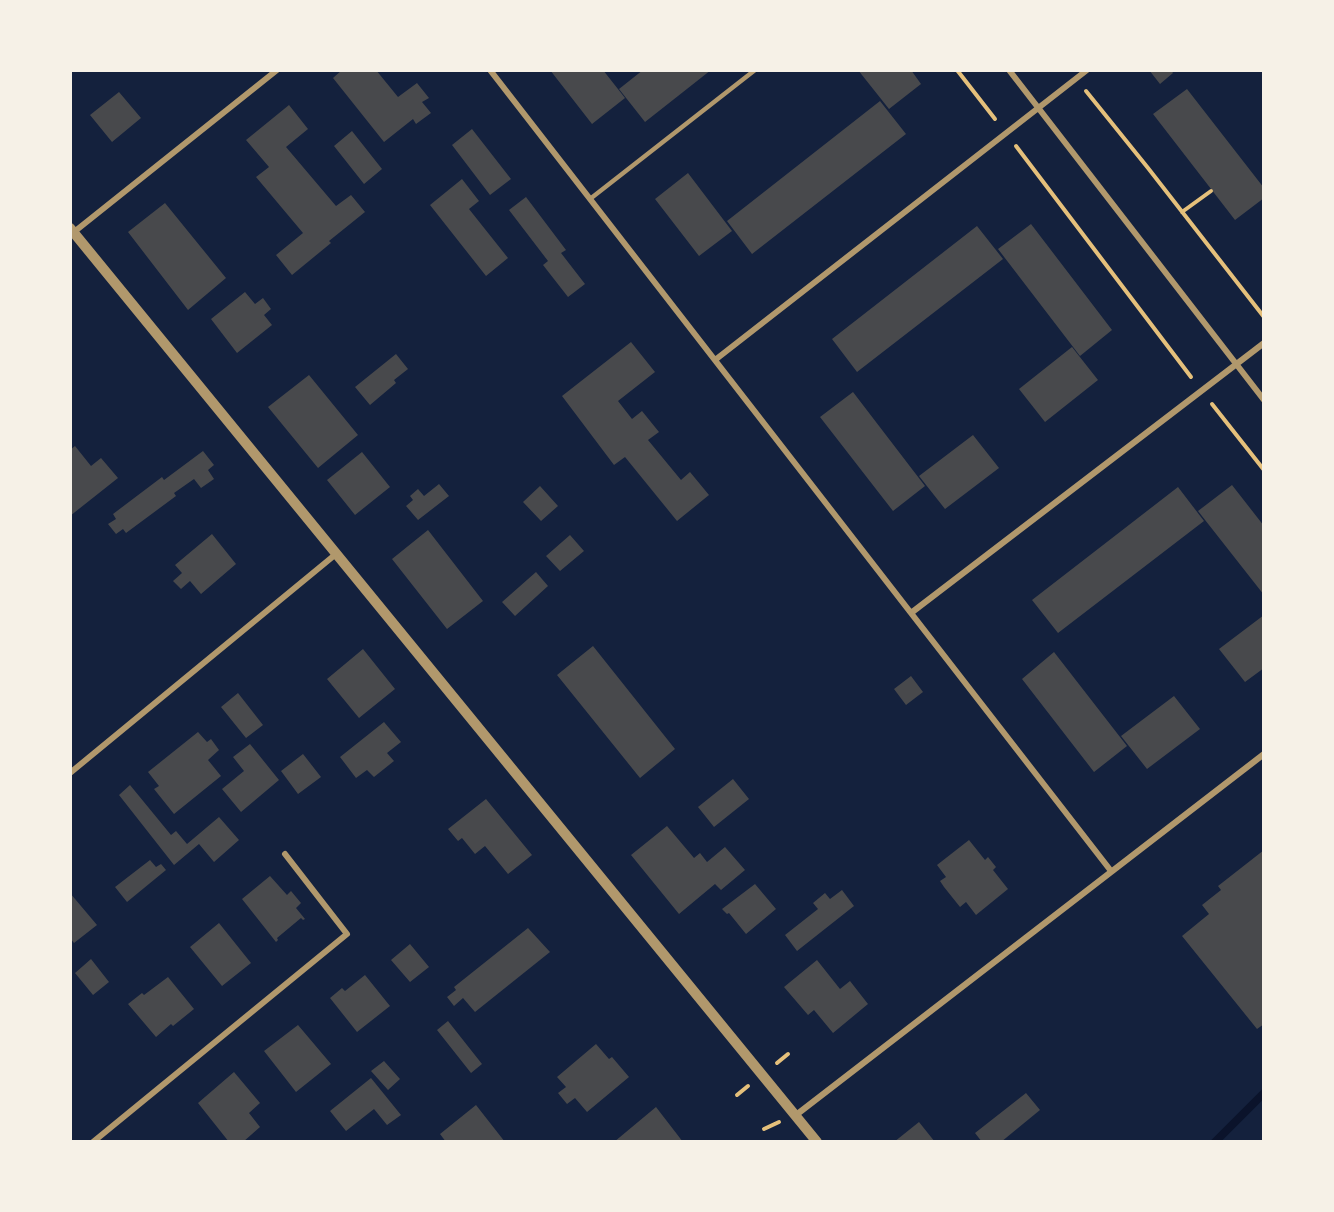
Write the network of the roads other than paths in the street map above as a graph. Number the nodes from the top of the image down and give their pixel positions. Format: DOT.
graph roads {
  1 [pos="276,70"];
  2 [pos="490,70"];
  3 [pos="755,70"];
  4 [pos="1009,70"];
  5 [pos="1087,70"];
  6 [pos="1038,108"];
  7 [pos="590,199"];
  8 [pos="72,230"];
  9 [pos="1263,343"];
  10 [pos="715,360"];
  11 [pos="1236,364"];
  12 [pos="1263,400"];
  13 [pos="336,554"];
  14 [pos="911,613"];
  15 [pos="1263,754"];
  16 [pos="70,773"];
  17 [pos="285,854"];
  18 [pos="1111,871"];
  19 [pos="796,1115"];
  20 [pos="93,1142"];
  21 [pos="817,1142"];
  1 -- 8 [label="street"];
  2 -- 7 [label="street"];
  3 -- 7 [label="lane"];
  4 -- 6 [label="street"];
  5 -- 6 [label="street"];
  6 -- 10 [label="street"];
  6 -- 11 [label="street"];
  7 -- 10 [label="street"];
  8 -- 13 [label="street"];
  9 -- 11 [label="street"];
  10 -- 14 [label="street"];
  11 -- 12 [label="street"];
  11 -- 14 [label="street"];
  13 -- 16 [label="street"];
  13 -- 19 [label="street"];
  14 -- 18 [label="street"];
  15 -- 18 [label="street"];
  17 -- 20 [label="street"];
  18 -- 19 [label="street"];
  19 -- 21 [label="street"];
}
